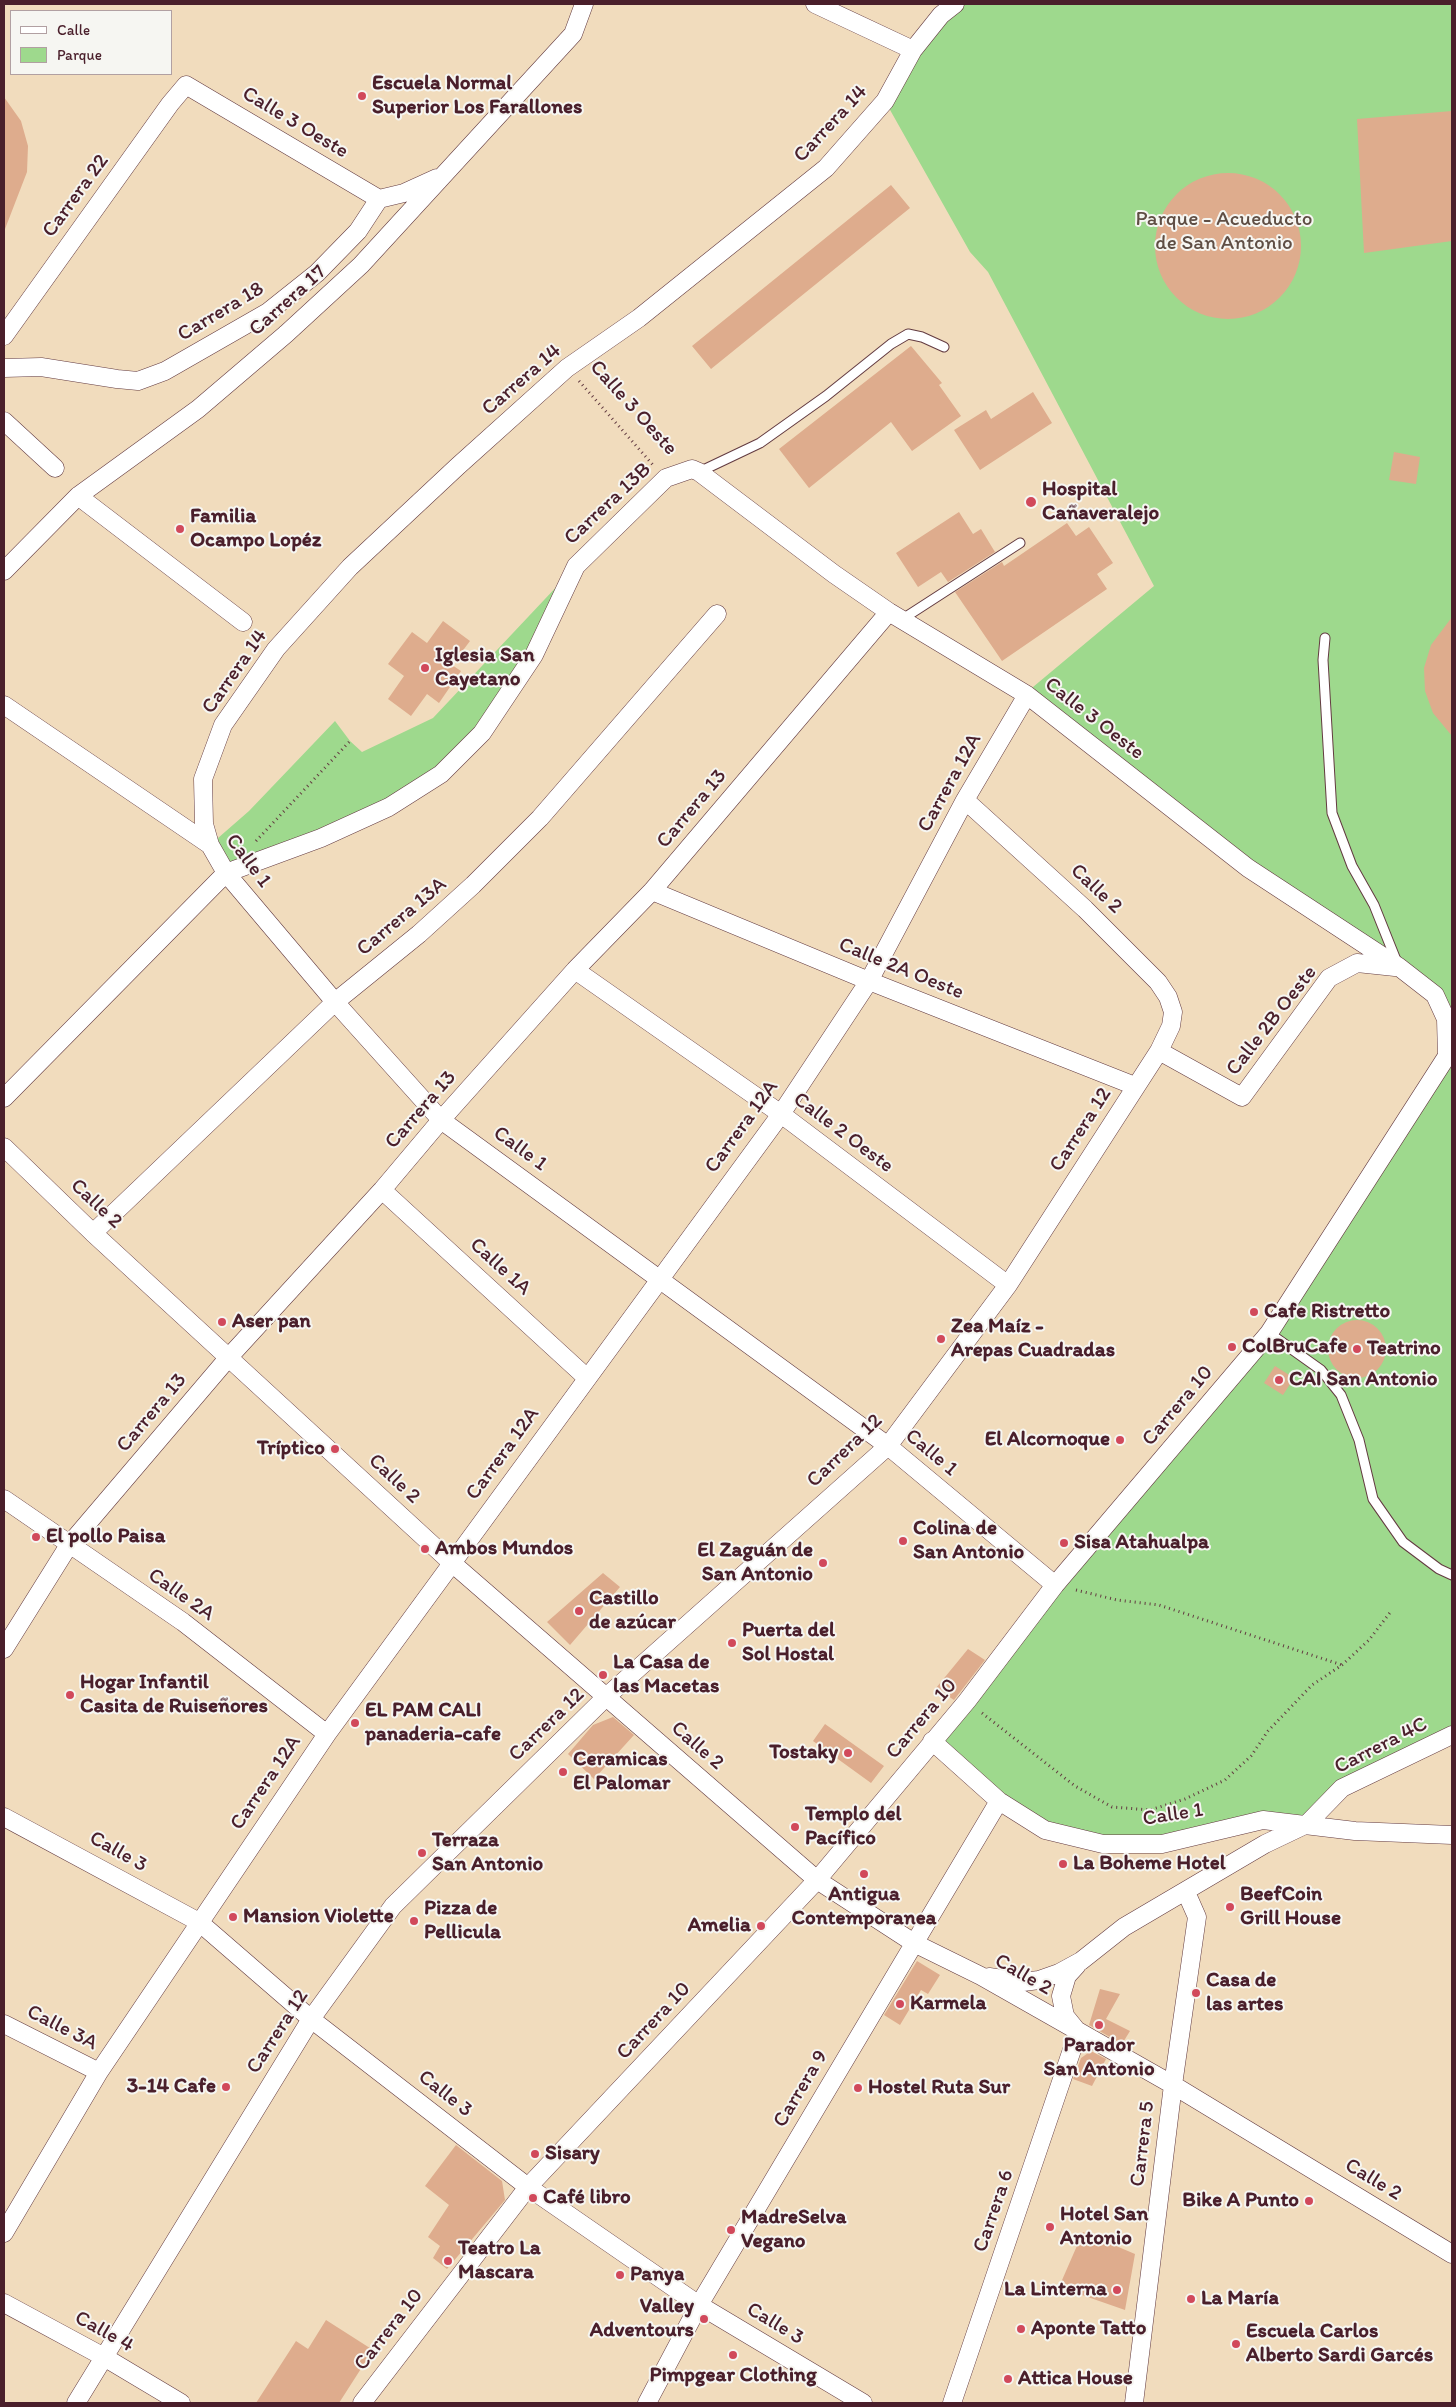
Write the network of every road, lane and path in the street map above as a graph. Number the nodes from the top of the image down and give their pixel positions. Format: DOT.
graph roads {
  1 [pos="584,4"];
  2 [pos="598,4"];
  3 [pos="815,4"];
  4 [pos="955,4"];
  5 [pos="573,34"];
  6 [pos="913,50"];
  7 [pos="188,85"];
  8 [pos="446,174"];
  9 [pos="379,199"];
  10 [pos="4,336"];
  11 [pos="944,347"];
  12 [pos="4,368"];
  13 [pos="568,368"];
  14 [pos="4,421"];
  15 [pos="55,468"];
  16 [pos="699,472"];
  17 [pos="666,478"];
  18 [pos="78,496"];
  19 [pos="1020,543"];
  20 [pos="4,571"];
  21 [pos="718,614"];
  22 [pos="895,616"];
  23 [pos="242,622"];
  24 [pos="1325,638"];
  25 [pos="1027,695"];
  26 [pos="4,705"];
  27 [pos="350,741"];
  28 [pos="965,800"];
  29 [pos="210,845"];
  30 [pos="252,845"];
  31 [pos="226,873"];
  32 [pos="652,891"];
  33 [pos="1399,967"];
  34 [pos="574,970"];
  35 [pos="869,981"];
  36 [pos="335,1002"];
  37 [pos="1446,1019"];
  38 [pos="1171,1026"];
  39 [pos="1159,1051"];
  40 [pos="1136,1086"];
  41 [pos="4,1098"];
  42 [pos="781,1114"];
  43 [pos="441,1120"];
  44 [pos="4,1147"];
  45 [pos="382,1190"];
  46 [pos="93,1232"];
  47 [pos="659,1278"];
  48 [pos="1008,1285"];
  49 [pos="1269,1333"];
  50 [pos="229,1357"];
  51 [pos="587,1378"];
  52 [pos="888,1446"];
  53 [pos="4,1499"];
  54 [pos="69,1545"];
  55 [pos="452,1563"];
  56 [pos="1452,1575"];
  57 [pos="1056,1585"];
  58 [pos="1392,1610"];
  59 [pos="4,1649"];
  60 [pos="1342,1665"];
  61 [pos="606,1698"];
  62 [pos="967,1702"];
  63 [pos="327,1734"];
  64 [pos="1452,1735"];
  65 [pos="932,1741"];
  66 [pos="999,1801"];
  67 [pos="4,1817"];
  68 [pos="1307,1824"];
  69 [pos="1452,1835"];
  70 [pos="817,1880"];
  71 [pos="1186,1892"];
  72 [pos="199,1922"];
  73 [pos="914,1944"];
  74 [pos="1080,1961"];
  75 [pos="981,1976"];
  76 [pos="311,2019"];
  77 [pos="4,2024"];
  78 [pos="1078,2032"];
  79 [pos="100,2072"];
  80 [pos="1173,2085"];
  81 [pos="528,2186"];
  82 [pos="4,2233"];
  83 [pos="1452,2254"];
  84 [pos="4,2303"];
  85 [pos="699,2305"];
  86 [pos="104,2357"];
  87 [pos="76,2403"];
  88 [pos="181,2403"];
  89 [pos="362,2403"];
  90 [pos="647,2403"];
  91 [pos="863,2403"];
  92 [pos="952,2403"];
  93 [pos="1134,2403"];
  1 -- 5 [label="street, Carrera 17"];
  2 -- 5 [label="street, Carrera 17"];
  3 -- 6 [label="street"];
  4 -- 6 [label="street, Carrera 14"];
  5 -- 8 [label="street, Carrera 17"];
  6 -- 13 [label="street, Carrera 14"];
  7 -- 9 [label="street, Calle 3 Oeste"];
  7 -- 10 [label="street, Carrera 22"];
  8 -- 9 [label="street"];
  8 -- 18 [label="street, Carrera 17"];
  9 -- 12 [label="street, Carrera 18"];
  11 -- 16 [label="lane"];
  13 -- 17 [label="path, Calle 3 Oeste"];
  13 -- 29 [label="street, Carrera 14"];
  14 -- 15 [label="street"];
  16 -- 17 [label="street, Carrera 13B"];
  16 -- 22 [label="street, Calle 3 Oeste"];
  17 -- 31 [label="street, Carrera 13B"];
  18 -- 20 [label="street, Carrera 17"];
  18 -- 23 [label="street"];
  19 -- 22 [label="lane"];
  21 -- 36 [label="street, Carrera 13A"];
  22 -- 25 [label="street, Calle 3 Oeste"];
  22 -- 32 [label="street, Carrera 13"];
  24 -- 33 [label="lane"];
  25 -- 28 [label="street, Carrera 12A"];
  25 -- 33 [label="street, Calle 3 Oeste"];
  26 -- 29 [label="street, Calle 1"];
  27 -- 30 [label="path"];
  28 -- 35 [label="street, Carrera 12A"];
  28 -- 38 [label="street, Calle 2"];
  29 -- 31 [label="street, Calle 1"];
  31 -- 36 [label="street, Calle 1"];
  31 -- 41 [label="street"];
  32 -- 34 [label="street, Carrera 13"];
  32 -- 35 [label="street, Calle 2A Oeste"];
  33 -- 37 [label="street, Calle 3 Oeste"];
  33 -- 39 [label="street, Calle 2B Oeste"];
  34 -- 42 [label="street, Calle 2 Oeste"];
  34 -- 43 [label="street, Carrera 13"];
  35 -- 40 [label="street, Calle 2A Oeste"];
  35 -- 42 [label="street, Carrera 12A"];
  36 -- 43 [label="street, Calle 1"];
  36 -- 46 [label="street, Carrera 13A"];
  37 -- 49 [label="street, Carrera 10"];
  38 -- 39 [label="street, Carrera 12"];
  39 -- 40 [label="street, Carrera 12"];
  40 -- 48 [label="street, Carrera 12"];
  42 -- 47 [label="street, Carrera 12A"];
  42 -- 48 [label="street, Calle 2 Oeste"];
  43 -- 45 [label="street, Carrera 13"];
  43 -- 47 [label="street, Calle 1"];
  44 -- 46 [label="street, Calle 2"];
  45 -- 50 [label="street, Carrera 13"];
  45 -- 51 [label="street, Calle 1A"];
  46 -- 50 [label="street, Calle 2"];
  47 -- 51 [label="street, Carrera 12A"];
  47 -- 52 [label="street, Calle 1"];
  48 -- 52 [label="street, Carrera 12"];
  49 -- 56 [label="lane"];
  49 -- 57 [label="street, Carrera 10"];
  50 -- 54 [label="street, Carrera 13"];
  50 -- 55 [label="street, Calle 2"];
  51 -- 55 [label="street, Carrera 12A"];
  52 -- 57 [label="street, Calle 1"];
  52 -- 61 [label="street, Carrera 12"];
  53 -- 54 [label="street, Calle 2A"];
  54 -- 59 [label="street, Carrera 13"];
  54 -- 63 [label="street, Calle 2A"];
  55 -- 61 [label="street, Calle 2"];
  55 -- 63 [label="street, Carrera 12A"];
  57 -- 60 [label="path"];
  57 -- 62 [label="street, Carrera 10"];
  58 -- 60 [label="path"];
  60 -- 62 [label="path"];
  61 -- 70 [label="street, Calle 2"];
  61 -- 76 [label="street, Carrera 12"];
  62 -- 65 [label="street, Carrera 10"];
  63 -- 72 [label="street, Carrera 12A"];
  64 -- 68 [label="street, Carrera 4C"];
  65 -- 66 [label="street, Calle 1"];
  65 -- 70 [label="street, Carrera 10"];
  66 -- 68 [label="street, Calle 1"];
  66 -- 73 [label="street, Carrera 9"];
  67 -- 72 [label="street, Calle 3"];
  68 -- 69 [label="street, Calle 1"];
  68 -- 71 [label="street, Carrera 4C"];
  70 -- 73 [label="street, Calle 2"];
  70 -- 81 [label="street, Carrera 10"];
  71 -- 74 [label="street, Carrera 4C"];
  71 -- 80 [label="street, Carrera 5"];
  72 -- 76 [label="street, Calle 3"];
  72 -- 79 [label="street, Carrera 12A"];
  73 -- 75 [label="street, Calle 2"];
  73 -- 85 [label="street, Carrera 9"];
  74 -- 75 [label="street, Carrera 4C"];
  74 -- 78 [label="street, Carrera 4C"];
  75 -- 78 [label="street, Calle 2"];
  76 -- 81 [label="street, Calle 3"];
  76 -- 86 [label="street, Carrera 12"];
  77 -- 79 [label="street, Calle 3A"];
  78 -- 80 [label="street, Calle 2"];
  78 -- 92 [label="street, Carrera 6"];
  79 -- 82 [label="street, Carrera 12A"];
  80 -- 83 [label="street, Calle 2"];
  80 -- 93 [label="street, Carrera 5"];
  81 -- 85 [label="street, Calle 3"];
  81 -- 89 [label="street, Carrera 10"];
  84 -- 86 [label="street, Calle 4"];
  85 -- 90 [label="street, Carrera 9"];
  85 -- 91 [label="street, Calle 3"];
  86 -- 87 [label="street, Carrera 12"];
  86 -- 88 [label="street, Calle 4"];
}
